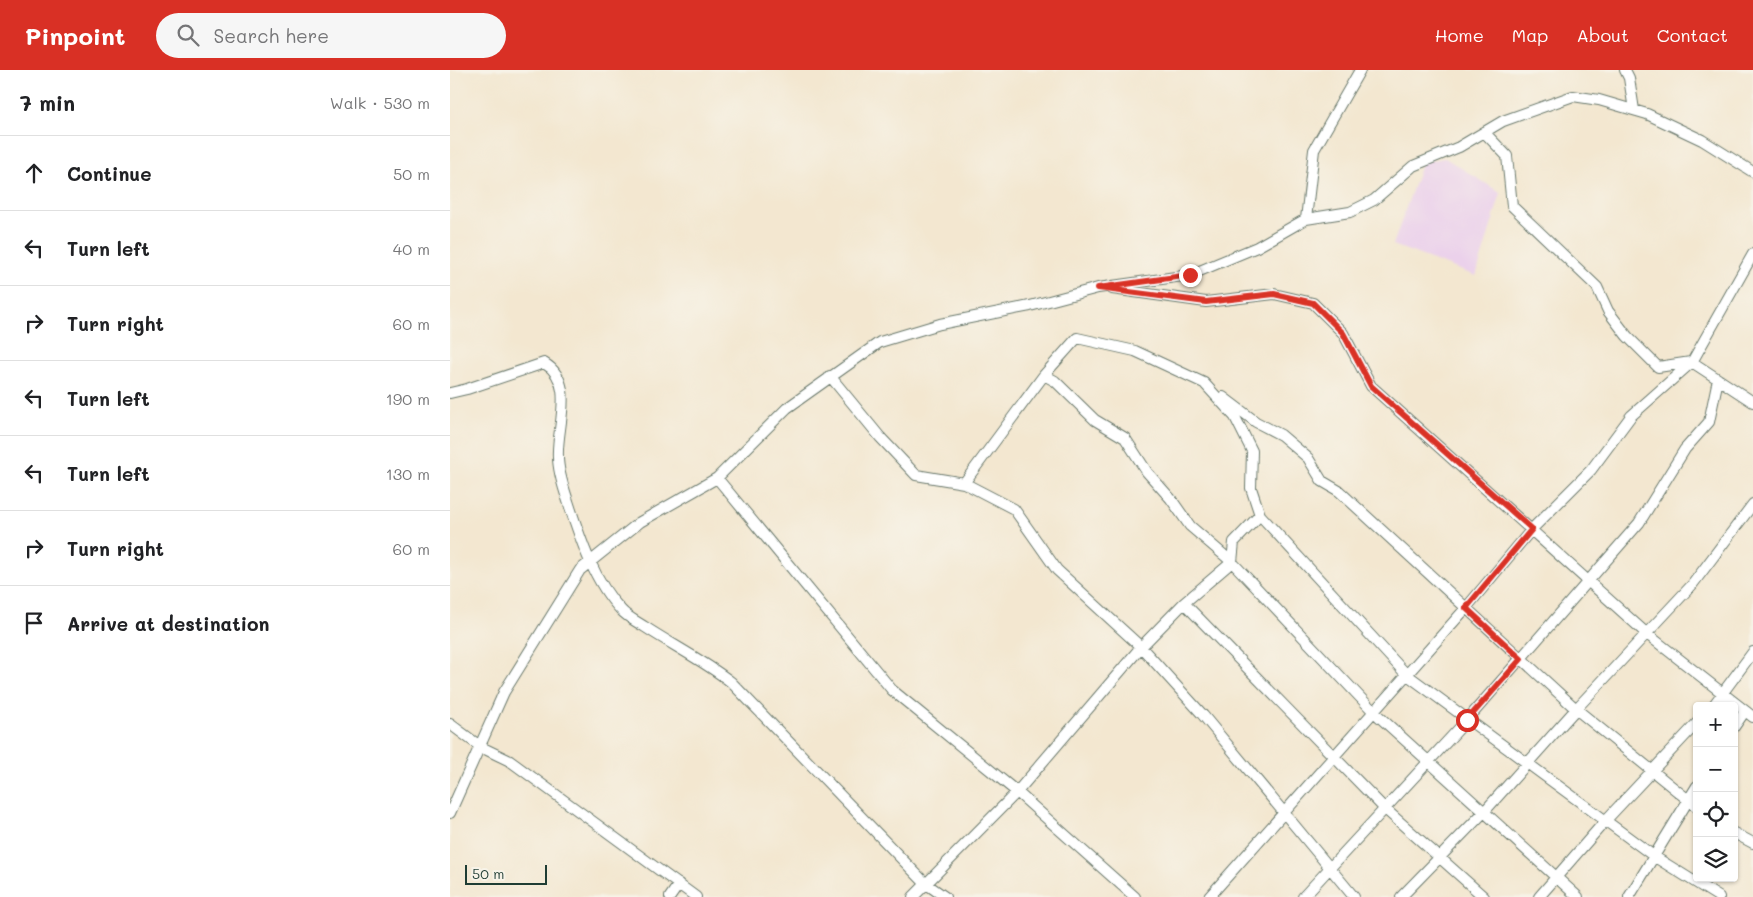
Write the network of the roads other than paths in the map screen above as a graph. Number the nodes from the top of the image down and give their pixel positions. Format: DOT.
graph roads {
  1 [pos="1360,70"];
  2 [pos="1625,70"];
  3 [pos="1634,110"];
  4 [pos="1484,132"];
  5 [pos="1753,172"];
  6 [pos="1306,219"];
  7 [pos="1753,254"];
  8 [pos="1098,288"];
  9 [pos="1692,362"];
  10 [pos="1044,375"];
  11 [pos="830,376"];
  12 [pos="1718,379"];
  13 [pos="1204,383"];
  14 [pos="450,393"];
  15 [pos="1753,402"];
  16 [pos="717,478"];
  17 [pos="964,483"];
  18 [pos="1753,504"];
  19 [pos="1260,515"];
  20 [pos="1532,529"];
  21 [pos="590,562"];
  22 [pos="1232,562"];
  23 [pos="1588,581"];
  24 [pos="1184,604"];
  25 [pos="1466,608"];
  26 [pos="1647,634"];
  27 [pos="1141,647"];
  28 [pos="1753,652"];
  29 [pos="1521,659"];
  30 [pos="1406,674"];
  31 [pos="1723,695"];
  32 [pos="1717,702"];
  33 [pos="1576,708"];
  34 [pos="1374,712"];
  35 [pos="1749,714"];
  36 [pos="1467,720"];
  37 [pos="450,724"];
  38 [pos="1738,724"];
  39 [pos="1693,727"];
  40 [pos="481,747"];
  41 [pos="1334,758"];
  42 [pos="1429,761"];
  43 [pos="1528,764"];
  44 [pos="1652,772"];
  45 [pos="1017,792"];
  46 [pos="1693,792"];
  47 [pos="1687,801"];
  48 [pos="1693,805"];
  49 [pos="1384,808"];
  50 [pos="1286,812"];
  51 [pos="450,813"];
  52 [pos="1483,813"];
  53 [pos="1606,820"];
  54 [pos="1738,836"];
  55 [pos="1753,843"];
  56 [pos="1441,856"];
  57 [pos="1655,857"];
  58 [pos="1330,867"];
  59 [pos="1557,878"];
  60 [pos="925,883"];
  61 [pos="679,884"];
  62 [pos="670,897"];
  63 [pos="696,897"];
  64 [pos="913,897"];
  65 [pos="945,897"];
  66 [pos="1135,897"];
  67 [pos="1209,897"];
  68 [pos="1303,897"];
  69 [pos="1354,897"];
  70 [pos="1402,897"];
  71 [pos="1484,897"];
  72 [pos="1539,897"];
  73 [pos="1578,897"];
  74 [pos="1629,897"];
  75 [pos="1719,897"];
  1 -- 6 [label="street"];
  2 -- 3 [label="street"];
  3 -- 4 [label="street"];
  3 -- 5 [label="street"];
  4 -- 6 [label="street"];
  4 -- 9 [label="street"];
  6 -- 8 [label="street"];
  7 -- 9 [label="street"];
  8 -- 11 [label="street"];
  8 -- 20 [label="street"];
  9 -- 12 [label="street"];
  9 -- 20 [label="street"];
  10 -- 13 [label="street"];
  10 -- 17 [label="street"];
  10 -- 22 [label="street"];
  11 -- 16 [label="street"];
  11 -- 17 [label="street"];
  12 -- 15 [label="street"];
  12 -- 23 [label="street"];
  13 -- 19 [label="street"];
  13 -- 25 [label="street"];
  14 -- 21 [label="street"];
  16 -- 21 [label="street"];
  16 -- 45 [label="street"];
  17 -- 27 [label="street"];
  18 -- 26 [label="street"];
  19 -- 22 [label="street"];
  19 -- 30 [label="street"];
  20 -- 23 [label="street"];
  20 -- 25 [label="street"];
  21 -- 40 [label="street"];
  21 -- 60 [label="street"];
  22 -- 24 [label="street"];
  22 -- 34 [label="street"];
  23 -- 26 [label="street"];
  23 -- 29 [label="street"];
  24 -- 27 [label="street"];
  24 -- 41 [label="street"];
  25 -- 29 [label="street"];
  25 -- 30 [label="street"];
  26 -- 31 [label="street"];
  26 -- 33 [label="street"];
  27 -- 45 [label="street"];
  27 -- 50 [label="street"];
  28 -- 31 [label="street"];
  29 -- 33 [label="street"];
  29 -- 36 [label="street"];
  30 -- 34 [label="street"];
  30 -- 36 [label="street"];
  31 -- 32 [label="street"];
  31 -- 35 [label="street"];
  33 -- 43 [label="street"];
  33 -- 44 [label="street"];
  34 -- 41 [label="street"];
  34 -- 42 [label="street"];
  35 -- 38 [label="street"];
  36 -- 42 [label="street"];
  36 -- 43 [label="street"];
  37 -- 40 [label="street"];
  39 -- 44 [label="street"];
  40 -- 51 [label="street"];
  40 -- 61 [label="street"];
  41 -- 49 [label="street"];
  41 -- 50 [label="street"];
  42 -- 49 [label="street"];
  42 -- 52 [label="street"];
  43 -- 52 [label="street"];
  43 -- 53 [label="street"];
  44 -- 47 [label="street"];
  44 -- 53 [label="street"];
  45 -- 60 [label="street"];
  45 -- 66 [label="street"];
  46 -- 47 [label="street"];
  47 -- 48 [label="street"];
  47 -- 57 [label="street"];
  49 -- 56 [label="street"];
  49 -- 58 [label="street"];
  50 -- 58 [label="street"];
  50 -- 67 [label="street"];
  52 -- 56 [label="street"];
  52 -- 59 [label="street"];
  53 -- 57 [label="street"];
  53 -- 59 [label="street"];
  54 -- 55 [label="street"];
  56 -- 70 [label="street"];
  56 -- 71 [label="street"];
  57 -- 74 [label="street"];
  57 -- 75 [label="street"];
  58 -- 68 [label="street"];
  58 -- 69 [label="street"];
  59 -- 72 [label="street"];
  59 -- 73 [label="street"];
  60 -- 64 [label="street"];
  60 -- 65 [label="street"];
  61 -- 62 [label="street"];
  61 -- 63 [label="street"];
}
